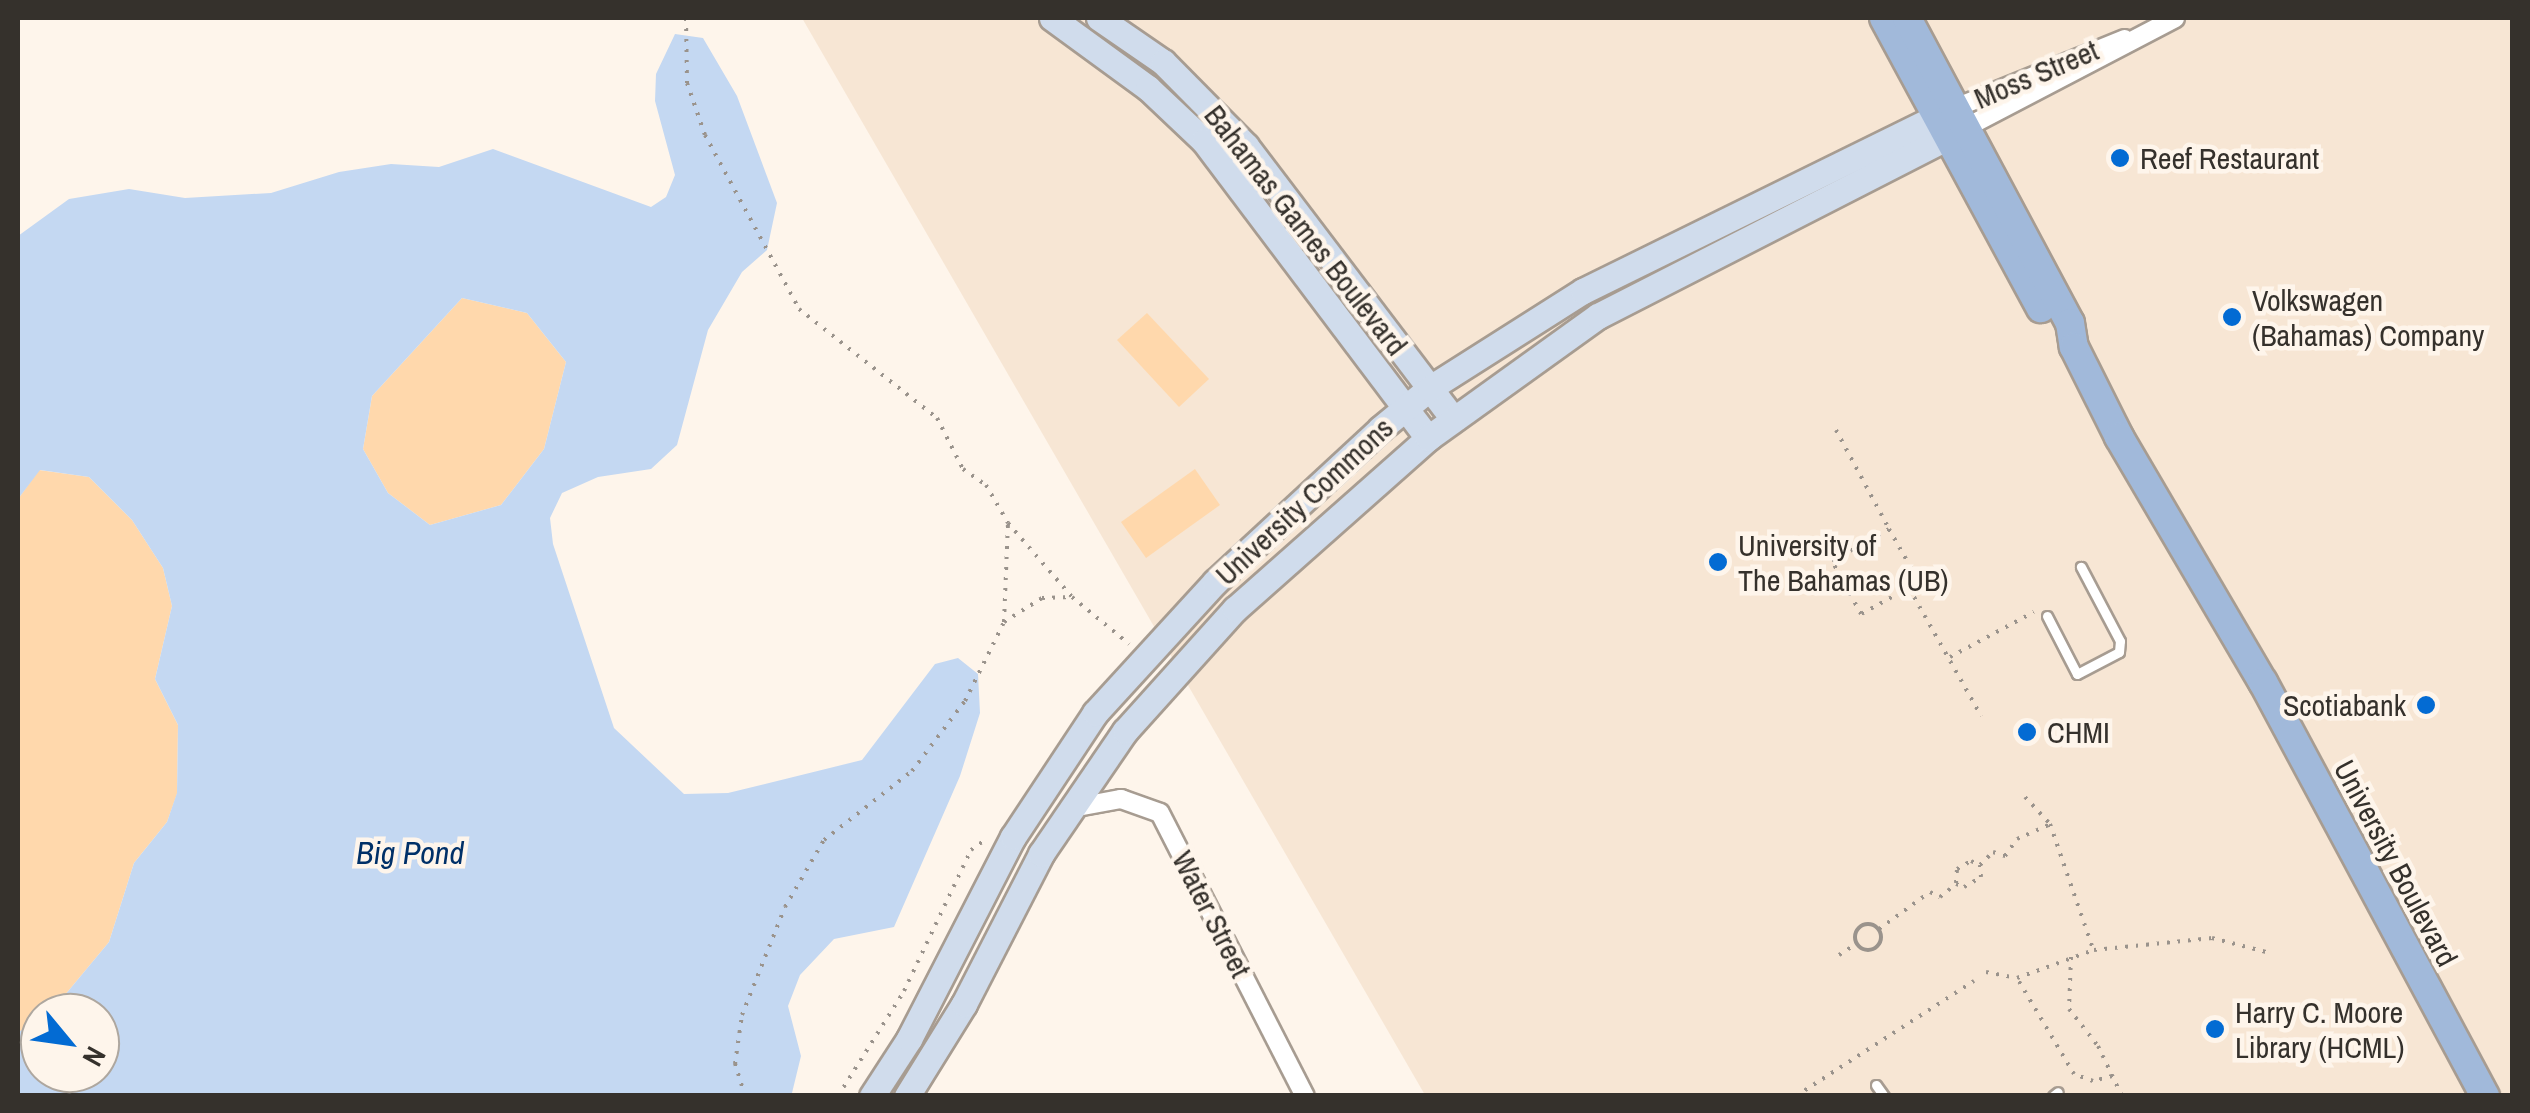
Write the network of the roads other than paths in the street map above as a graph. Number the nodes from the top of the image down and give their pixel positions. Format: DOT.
graph roads {
  1 [pos="1052,18"];
  2 [pos="1099,18"];
  3 [pos="1884,18"];
  4 [pos="1907,18"];
  5 [pos="2175,18"];
  6 [pos="1134,42"];
  7 [pos="1114,63"];
  8 [pos="1950,123"];
  9 [pos="1430,388"];
  10 [pos="1405,408"];
  11 [pos="1454,419"];
  12 [pos="1428,438"];
  13 [pos="2081,567"];
  14 [pos="2047,616"];
  15 [pos="1072,808"];
  16 [pos="1876,1085"];
  17 [pos="872,1096"];
  18 [pos="907,1096"];
  19 [pos="1305,1096"];
  20 [pos="1884,1096"];
  21 [pos="2485,1096"];
  1 -- 7 [label="main road, Bahamas Games Boulevard"];
  2 -- 6 [label="main road, Bahamas Games Boulevard"];
  3 -- 8 [label="main road, University Boulevard"];
  4 -- 8 [label="main road, University Boulevard"];
  5 -- 8 [label="street, Moss Street"];
  6 -- 7 [label="main road"];
  6 -- 9 [label="main road, Bahamas Games Boulevard"];
  7 -- 10 [label="main road, Bahamas Games Boulevard"];
  8 -- 9 [label="main road, University Commons"];
  8 -- 11 [label="main road, University Commons"];
  8 -- 21 [label="main road, University Boulevard"];
  9 -- 10 [label="main road, University Commons"];
  9 -- 11 [label="main road, Bahamas Games Boulevard"];
  10 -- 12 [label="main road, Bahamas Games Boulevard"];
  10 -- 17 [label="main road, University Commons"];
  11 -- 12 [label="main road, University Commons"];
  12 -- 15 [label="main road, University Commons"];
  13 -- 14 [label="lane"];
  15 -- 18 [label="main road, University Commons"];
  15 -- 19 [label="street, Water Street"];
  16 -- 20 [label="lane"];
}
